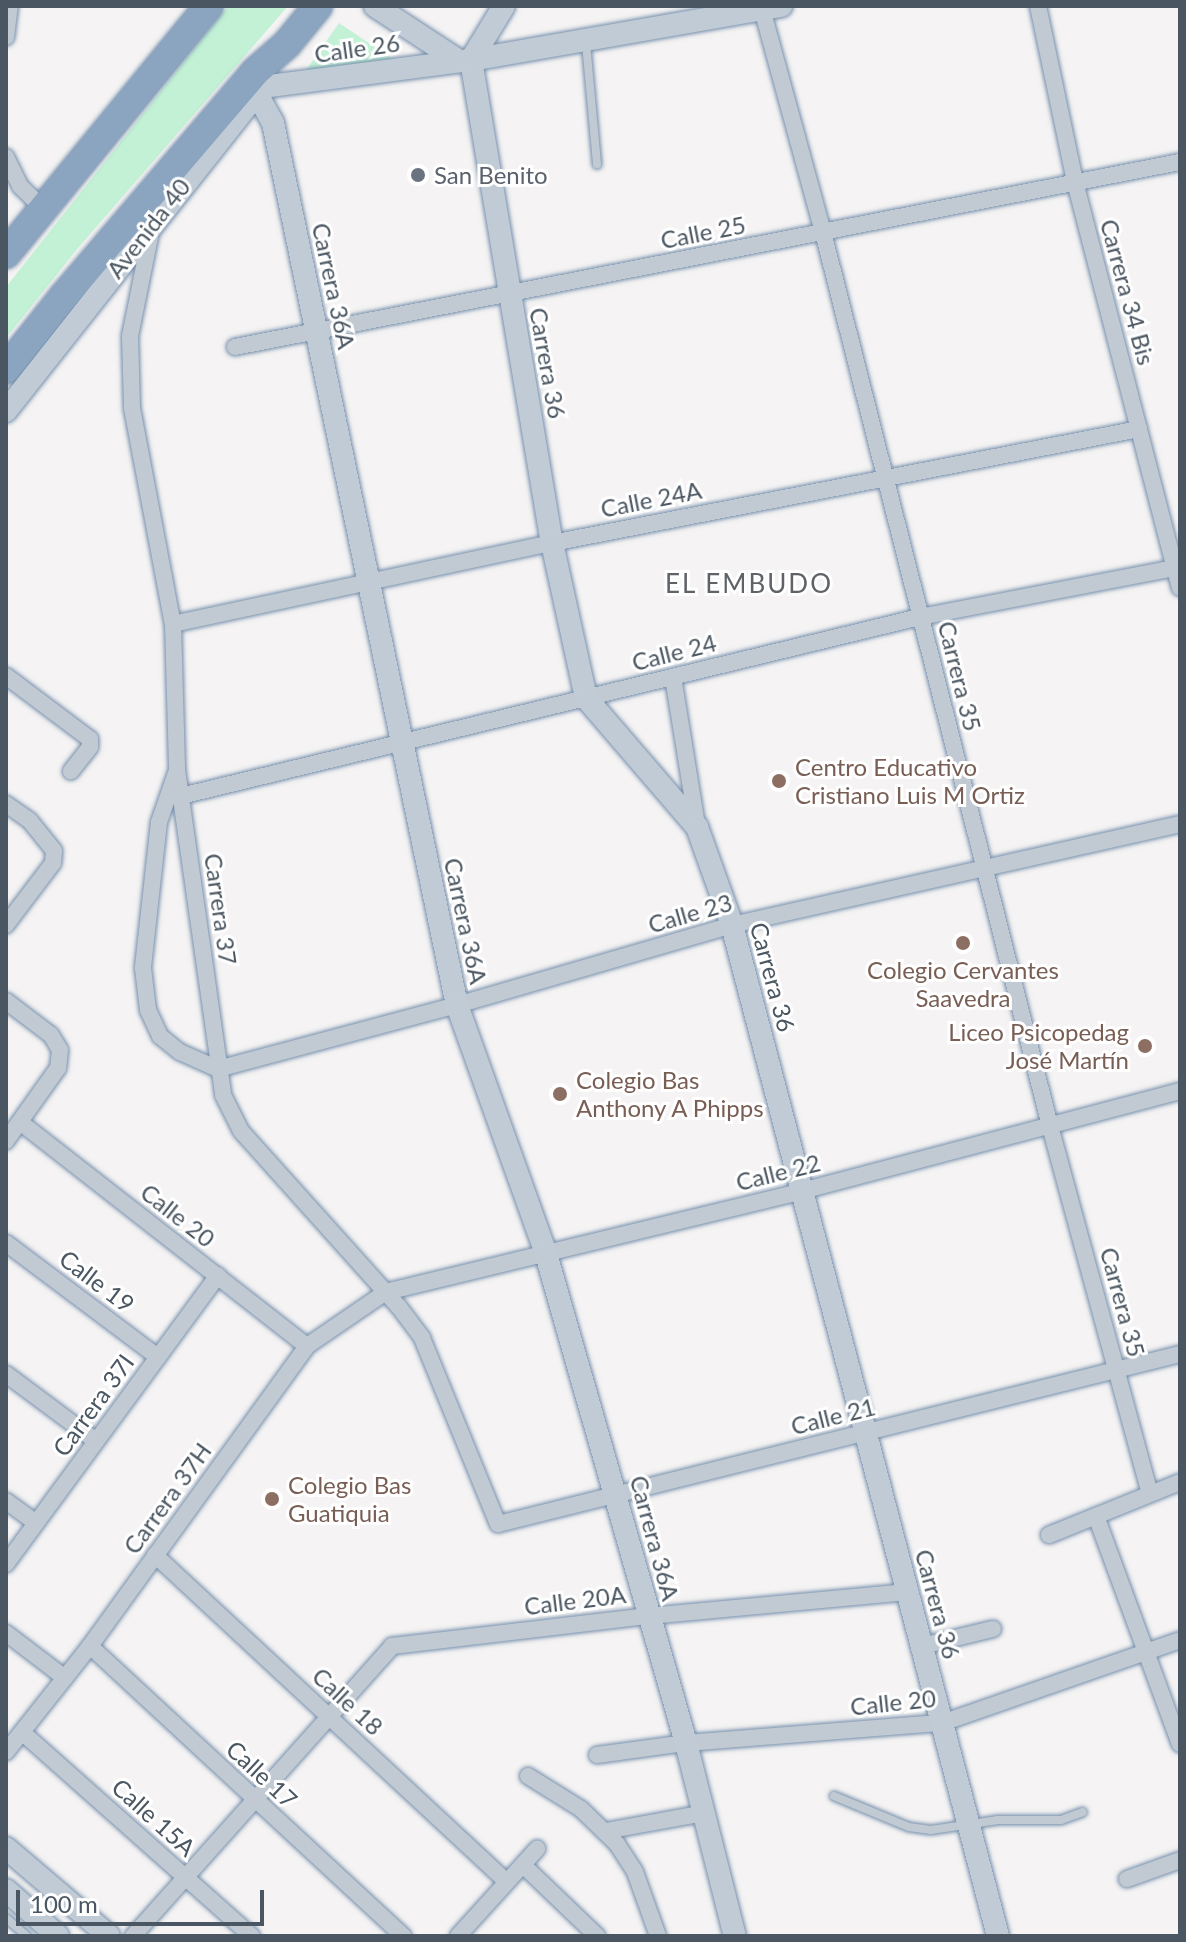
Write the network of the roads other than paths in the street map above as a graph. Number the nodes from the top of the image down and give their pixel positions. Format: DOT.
graph roads {
  1 [pos="10,6"];
  2 [pos="209,6"];
  3 [pos="318,6"];
  4 [pos="375,6"];
  5 [pos="504,6"];
  6 [pos="1038,6"];
  7 [pos="772,8"];
  8 [pos="678,14"];
  9 [pos="6,37"];
  10 [pos="586,38"];
  11 [pos="287,44"];
  12 [pos="465,60"];
  13 [pos="259,90"];
  14 [pos="6,157"];
  15 [pos="1180,162"];
  16 [pos="597,165"];
  17 [pos="1075,182"];
  18 [pos="44,209"];
  19 [pos="154,219"];
  20 [pos="823,232"];
  21 [pos="6,254"];
  22 [pos="510,295"];
  23 [pos="64,296"];
  24 [pos="317,331"];
  25 [pos="6,346"];
  26 [pos="235,347"];
  27 [pos="6,369"];
  28 [pos="6,411"];
  29 [pos="1139,429"];
  30 [pos="885,479"];
  31 [pos="552,543"];
  32 [pos="1177,568"];
  33 [pos="369,580"];
  34 [pos="1180,588"];
  35 [pos="920,617"];
  36 [pos="173,624"];
  37 [pos="6,676"];
  38 [pos="673,677"];
  39 [pos="586,698"];
  40 [pos="402,740"];
  41 [pos="177,770"];
  42 [pos="71,771"];
  43 [pos="181,796"];
  44 [pos="6,804"];
  45 [pos="1180,824"];
  46 [pos="697,827"];
  47 [pos="984,870"];
  48 [pos="6,925"];
  49 [pos="732,925"];
  50 [pos="6,1001"];
  51 [pos="457,1005"];
  52 [pos="218,1069"];
  53 [pos="1180,1091"];
  54 [pos="20,1122"];
  55 [pos="1050,1126"];
  56 [pos="6,1141"];
  57 [pos="802,1191"];
  58 [pos="6,1243"];
  59 [pos="546,1254"];
  60 [pos="218,1275"];
  61 [pos="386,1292"];
  62 [pos="307,1346"];
  63 [pos="1180,1354"];
  64 [pos="158,1357"];
  65 [pos="1117,1370"];
  66 [pos="6,1374"];
  67 [pos="866,1432"];
  68 [pos="96,1441"];
  69 [pos="1180,1482"];
  70 [pos="1150,1493"];
  71 [pos="617,1495"];
  72 [pos="6,1501"];
  73 [pos="1096,1516"];
  74 [pos="36,1523"];
  75 [pos="498,1524"];
  76 [pos="1049,1535"];
  77 [pos="155,1555"];
  78 [pos="6,1564"];
  79 [pos="908,1592"];
  80 [pos="649,1616"];
  81 [pos="993,1629"];
  82 [pos="6,1633"];
  83 [pos="1180,1640"];
  84 [pos="90,1646"];
  85 [pos="922,1646"];
  86 [pos="1146,1653"];
  87 [pos="65,1678"];
  88 [pos="328,1715"];
  89 [pos="942,1723"];
  90 [pos="23,1733"];
  91 [pos="686,1743"];
  92 [pos="1180,1744"];
  93 [pos="6,1752"];
  94 [pos="597,1755"];
  95 [pos="528,1776"];
  96 [pos="834,1796"];
  97 [pos="255,1800"];
  98 [pos="1083,1812"];
  99 [pos="705,1813"];
  100 [pos="969,1823"];
  101 [pos="606,1831"];
  102 [pos="6,1848"];
  103 [pos="537,1849"];
  104 [pos="1180,1860"];
  105 [pos="523,1865"];
  106 [pos="186,1877"];
  107 [pos="1127,1879"];
  108 [pos="507,1882"];
  109 [pos="6,1890"];
  110 [pos="6,1918"];
  111 [pos="27,1936"];
  112 [pos="58,1936"];
  113 [pos="109,1936"];
  114 [pos="133,1936"];
  115 [pos="252,1936"];
  116 [pos="403,1936"];
  117 [pos="458,1936"];
  118 [pos="597,1936"];
  119 [pos="658,1936"];
  120 [pos="735,1936"];
  121 [pos="998,1936"];
  1 -- 9 [label="street"];
  2 -- 18 [label="highway"];
  3 -- 11 [label="highway, Avenida 40"];
  4 -- 12 [label="street, Calle 26"];
  5 -- 12 [label="street"];
  6 -- 17 [label="street, Carrera 34 Bis"];
  7 -- 8 [label="street, Calle 26"];
  7 -- 20 [label="street, Carrera 35"];
  8 -- 10 [label="street, Calle 26"];
  10 -- 12 [label="street, Calle 26"];
  10 -- 16 [label="lane"];
  11 -- 13 [label="street, Avenida 40"];
  11 -- 23 [label="highway, Avenida 40"];
  12 -- 13 [label="street, Calle 26"];
  12 -- 22 [label="street, Carrera 36"];
  13 -- 19 [label="street, Avenida 40"];
  13 -- 24 [label="street, Carrera 36A"];
  14 -- 18 [label="street"];
  15 -- 17 [label="street, Calle 25"];
  17 -- 20 [label="street, Calle 25"];
  17 -- 29 [label="street, Carrera 34 Bis"];
  18 -- 21 [label="highway"];
  19 -- 28 [label="street, Avenida 40"];
  19 -- 36 [label="street, Carrera 37"];
  20 -- 22 [label="street, Calle 25"];
  20 -- 30 [label="street, Carrera 35"];
  22 -- 24 [label="street, Calle 25"];
  22 -- 31 [label="street, Carrera 36"];
  23 -- 25 [label="highway"];
  23 -- 27 [label="highway, Avenida 40"];
  24 -- 26 [label="street, Calle 25"];
  24 -- 33 [label="street, Carrera 36A"];
  29 -- 30 [label="street, Calle 24A"];
  29 -- 32 [label="street, Carrera 34 Bis"];
  30 -- 31 [label="street, Calle 24A"];
  30 -- 35 [label="street, Carrera 35"];
  31 -- 33 [label="street, Calle 24A"];
  31 -- 39 [label="street, Carrera 36"];
  32 -- 34 [label="street, Carrera 34 Bis"];
  32 -- 35 [label="street, Calle 24"];
  33 -- 36 [label="street, Calle 24A"];
  33 -- 40 [label="street, Carrera 36A"];
  35 -- 38 [label="street, Calle 24"];
  35 -- 47 [label="street, Carrera 35"];
  36 -- 41 [label="street, Carrera 37"];
  37 -- 42 [label="street"];
  38 -- 39 [label="street, Calle 24"];
  38 -- 46 [label="street"];
  39 -- 40 [label="street, Calle 24"];
  39 -- 46 [label="street, Carrera 36"];
  40 -- 43 [label="street, Calle 24"];
  40 -- 51 [label="street, Carrera 36A"];
  41 -- 43 [label="street, Carrera 37"];
  41 -- 52 [label="street"];
  43 -- 52 [label="street, Carrera 37"];
  44 -- 48 [label="street"];
  45 -- 47 [label="street, Calle 23"];
  46 -- 49 [label="street, Carrera 36"];
  47 -- 49 [label="street, Calle 23"];
  47 -- 55 [label="street, Carrera 35"];
  49 -- 51 [label="street, Calle 23"];
  49 -- 57 [label="street, Carrera 36"];
  50 -- 54 [label="street"];
  51 -- 52 [label="street, Calle 23"];
  51 -- 59 [label="street, Carrera 36A"];
  52 -- 61 [label="street, Carrera 37"];
  53 -- 55 [label="street, Calle 22"];
  54 -- 56 [label="street"];
  54 -- 60 [label="street, Calle 20"];
  55 -- 57 [label="street, Calle 22"];
  55 -- 65 [label="street, Carrera 35"];
  57 -- 59 [label="street, Calle 22"];
  57 -- 67 [label="street, Carrera 36"];
  58 -- 64 [label="street, Calle 19"];
  59 -- 61 [label="street, Calle 22"];
  59 -- 71 [label="street, Carrera 36A"];
  60 -- 62 [label="street, Calle 20"];
  60 -- 64 [label="street, Carrera 37I"];
  61 -- 62 [label="street, Carrera 37H"];
  61 -- 75 [label="street, Carrera 37"];
  62 -- 77 [label="street, Carrera 37H"];
  63 -- 65 [label="street, Calle 21"];
  64 -- 68 [label="street, Carrera 37I"];
  65 -- 67 [label="street, Calle 21"];
  65 -- 70 [label="street, Carrera 35"];
  66 -- 68 [label="street"];
  67 -- 71 [label="street, Calle 21"];
  67 -- 79 [label="street, Carrera 36"];
  68 -- 74 [label="street, Carrera 37I"];
  69 -- 70 [label="street"];
  70 -- 73 [label="street"];
  71 -- 75 [label="street, Calle 21"];
  71 -- 80 [label="street, Carrera 36A"];
  72 -- 74 [label="street"];
  73 -- 76 [label="street"];
  73 -- 86 [label="street"];
  74 -- 78 [label="street, Carrera 37I"];
  77 -- 84 [label="street, Carrera 37H"];
  77 -- 88 [label="street, Calle 18"];
  79 -- 80 [label="street, Calle 20A"];
  79 -- 85 [label="street, Carrera 36"];
  80 -- 88 [label="street, Calle 20A"];
  80 -- 91 [label="street, Carrera 36A"];
  81 -- 85 [label="street"];
  82 -- 87 [label="street"];
  83 -- 86 [label="street, Calle 20"];
  84 -- 87 [label="street, Carrera 37H"];
  84 -- 97 [label="street, Calle 17"];
  85 -- 89 [label="street, Carrera 36"];
  86 -- 89 [label="street, Calle 20"];
  86 -- 92 [label="street"];
  87 -- 90 [label="street, Carrera 37H"];
  88 -- 97 [label="street"];
  88 -- 108 [label="street, Calle 18"];
  89 -- 91 [label="street, Calle 20"];
  89 -- 100 [label="street, Carrera 36"];
  90 -- 93 [label="street, Carrera 37H"];
  90 -- 106 [label="street, Calle 15A"];
  91 -- 94 [label="street, Calle 20"];
  91 -- 99 [label="street"];
  95 -- 101 [label="street"];
  96 -- 100 [label="lane"];
  97 -- 106 [label="street"];
  97 -- 116 [label="street, Calle 17"];
  98 -- 100 [label="lane"];
  99 -- 101 [label="street"];
  99 -- 120 [label="street"];
  100 -- 121 [label="street, Carrera 36"];
  101 -- 119 [label="street"];
  102 -- 113 [label="street"];
  103 -- 105 [label="street"];
  104 -- 107 [label="street"];
  105 -- 108 [label="street"];
  105 -- 118 [label="street"];
  106 -- 114 [label="street"];
  106 -- 115 [label="street, Calle 15A"];
  108 -- 117 [label="street"];
  109 -- 112 [label="street"];
  110 -- 111 [label="lane"];
}
